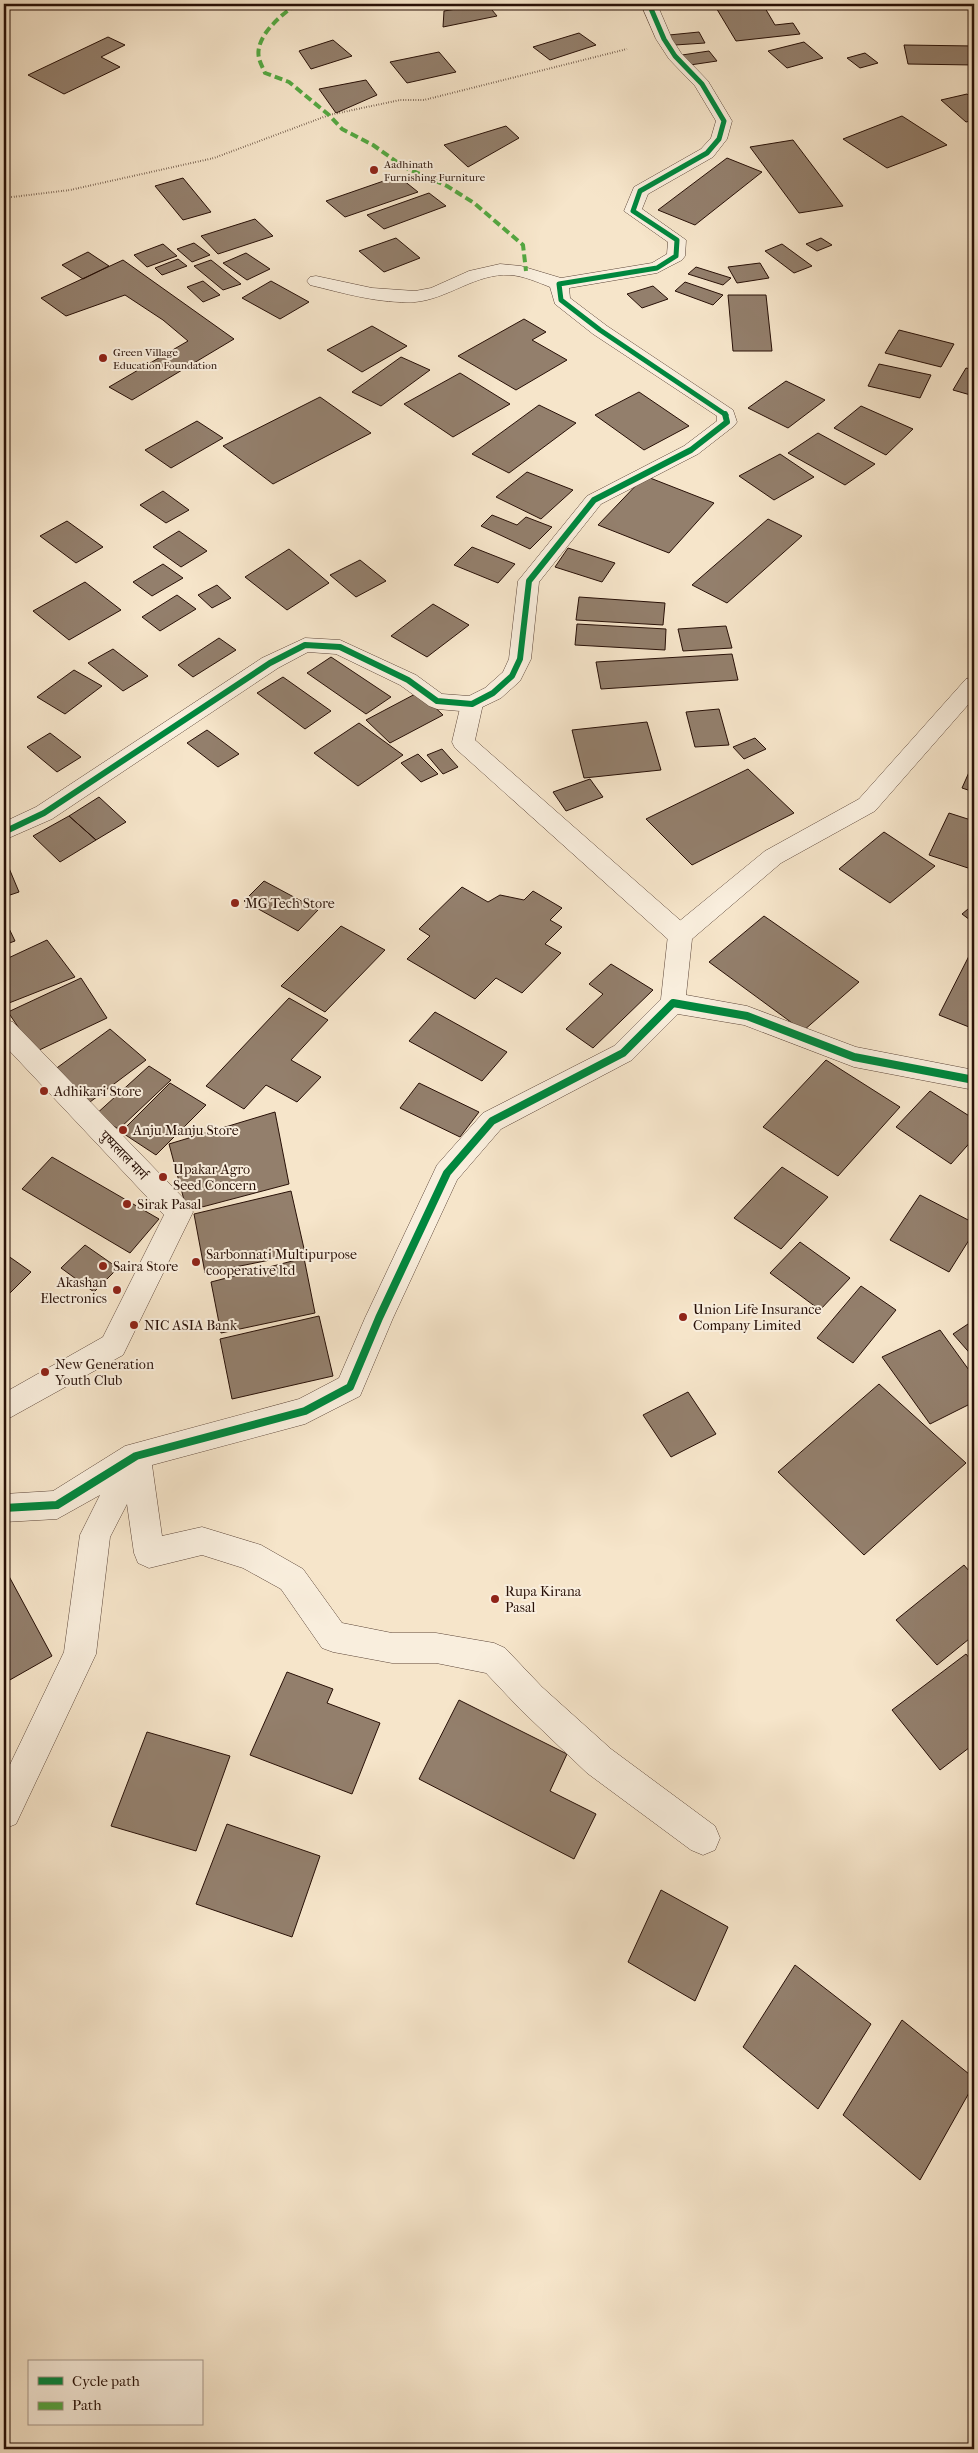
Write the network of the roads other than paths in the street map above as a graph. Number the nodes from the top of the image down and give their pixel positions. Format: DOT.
graph roads {
  1 [pos="649,4"];
  2 [pos="316,281"];
  3 [pos="559,284"];
  4 [pos="974,684"];
  5 [pos="472,704"];
  6 [pos="4,832"];
  7 [pos="680,935"];
  8 [pos="673,1003"];
  9 [pos="4,1029"];
  10 [pos="974,1080"];
  11 [pos="4,1408"];
  12 [pos="136,1456"];
  13 [pos="4,1508"];
  14 [pos="4,1812"];
  15 [pos="703,1838"];
  1 -- 3 [label="street"];
  2 -- 3 [label="street"];
  3 -- 5 [label="street"];
  4 -- 7 [label="street"];
  5 -- 6 [label="street"];
  5 -- 7 [label="street"];
  7 -- 8 [label="street"];
  8 -- 10 [label="street"];
  8 -- 12 [label="street"];
  9 -- 11 [label="street, पुष्पलाल मार्ग"];
  12 -- 13 [label="street"];
  12 -- 14 [label="street"];
  12 -- 15 [label="street"];
}
